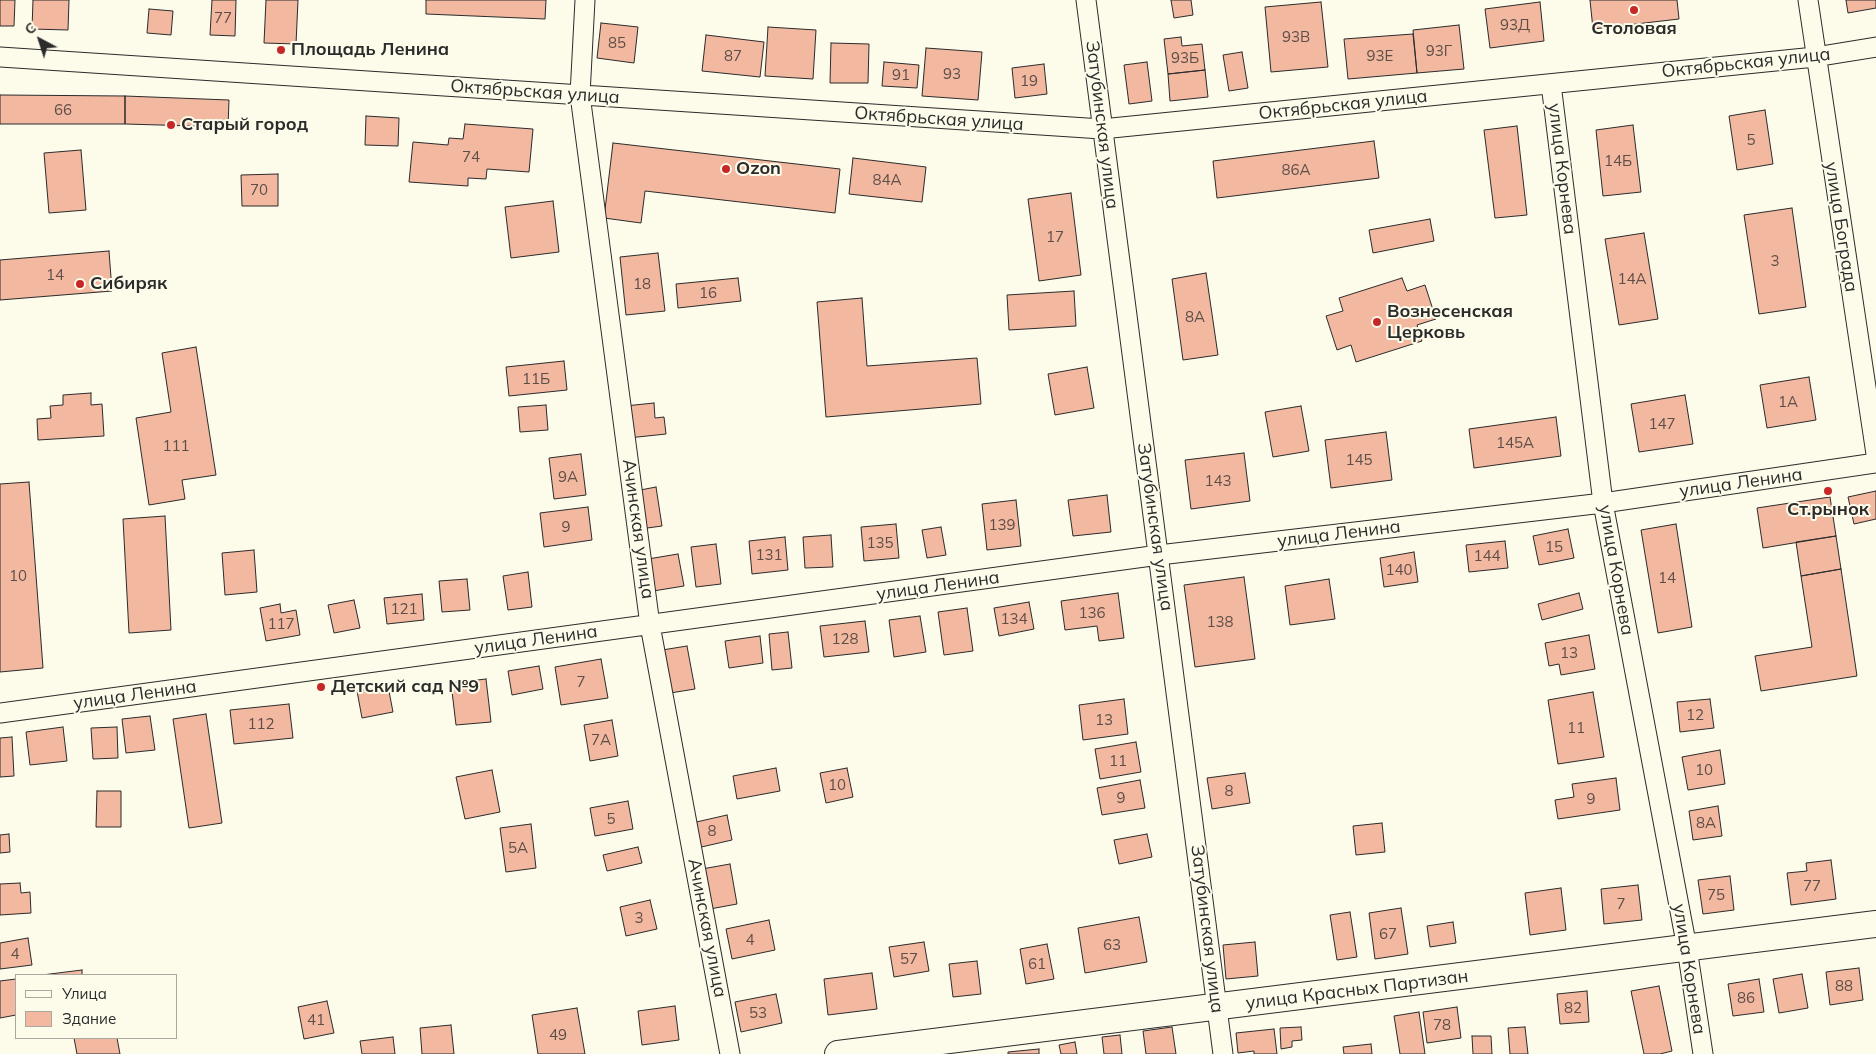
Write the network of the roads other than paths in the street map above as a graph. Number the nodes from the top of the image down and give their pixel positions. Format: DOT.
graph roads {
  1 [pos="584,0"];
  2 [pos="1086,0"];
  3 [pos="1808,0"];
  4 [pos="1876,47"];
  5 [pos="1815,57"];
  6 [pos="0,58"];
  7 [pos="1551,84"];
  8 [pos="580,95"];
  9 [pos="1102,130"];
  10 [pos="1876,454"];
  11 [pos="1876,463"];
  12 [pos="1603,503"];
  13 [pos="1159,555"];
  14 [pos="650,625"];
  15 [pos="0,713"];
  16 [pos="1876,924"];
  17 [pos="1686,948"];
  18 [pos="1218,1008"];
  19 [pos="730,1054"];
  20 [pos="838,1054"];
  21 [pos="1223,1054"];
  22 [pos="1703,1054"];
  1 -- 8 [label="street, Ачинская улица"];
  2 -- 9 [label="street, Затубинская улица"];
  3 -- 5 [label="street, улица Бограда"];
  4 -- 5 [label="street, Октябрьская улица"];
  5 -- 7 [label="street, Октябрьская улица"];
  5 -- 10 [label="street, улица Бограда"];
  6 -- 8 [label="street, Октябрьская улица"];
  7 -- 9 [label="street, Октябрьская улица"];
  7 -- 12 [label="street, улица Корнева"];
  8 -- 9 [label="street, Октябрьская улица"];
  8 -- 14 [label="street, Ачинская улица"];
  9 -- 13 [label="street, Затубинская улица"];
  11 -- 12 [label="street, улица Ленина"];
  12 -- 13 [label="street, улица Ленина"];
  12 -- 17 [label="street, улица Корнева"];
  13 -- 14 [label="street, улица Ленина"];
  13 -- 18 [label="street, Затубинская улица"];
  14 -- 15 [label="street, улица Ленина"];
  14 -- 19 [label="street, Ачинская улица"];
  16 -- 17 [label="main road, улица Красных Партизан"];
  17 -- 18 [label="main road, улица Красных Партизан"];
  17 -- 22 [label="street, улица Корнева"];
  18 -- 20 [label="main road, улица Красных Партизан"];
  18 -- 21 [label="street, Затубинская улица"];
}
